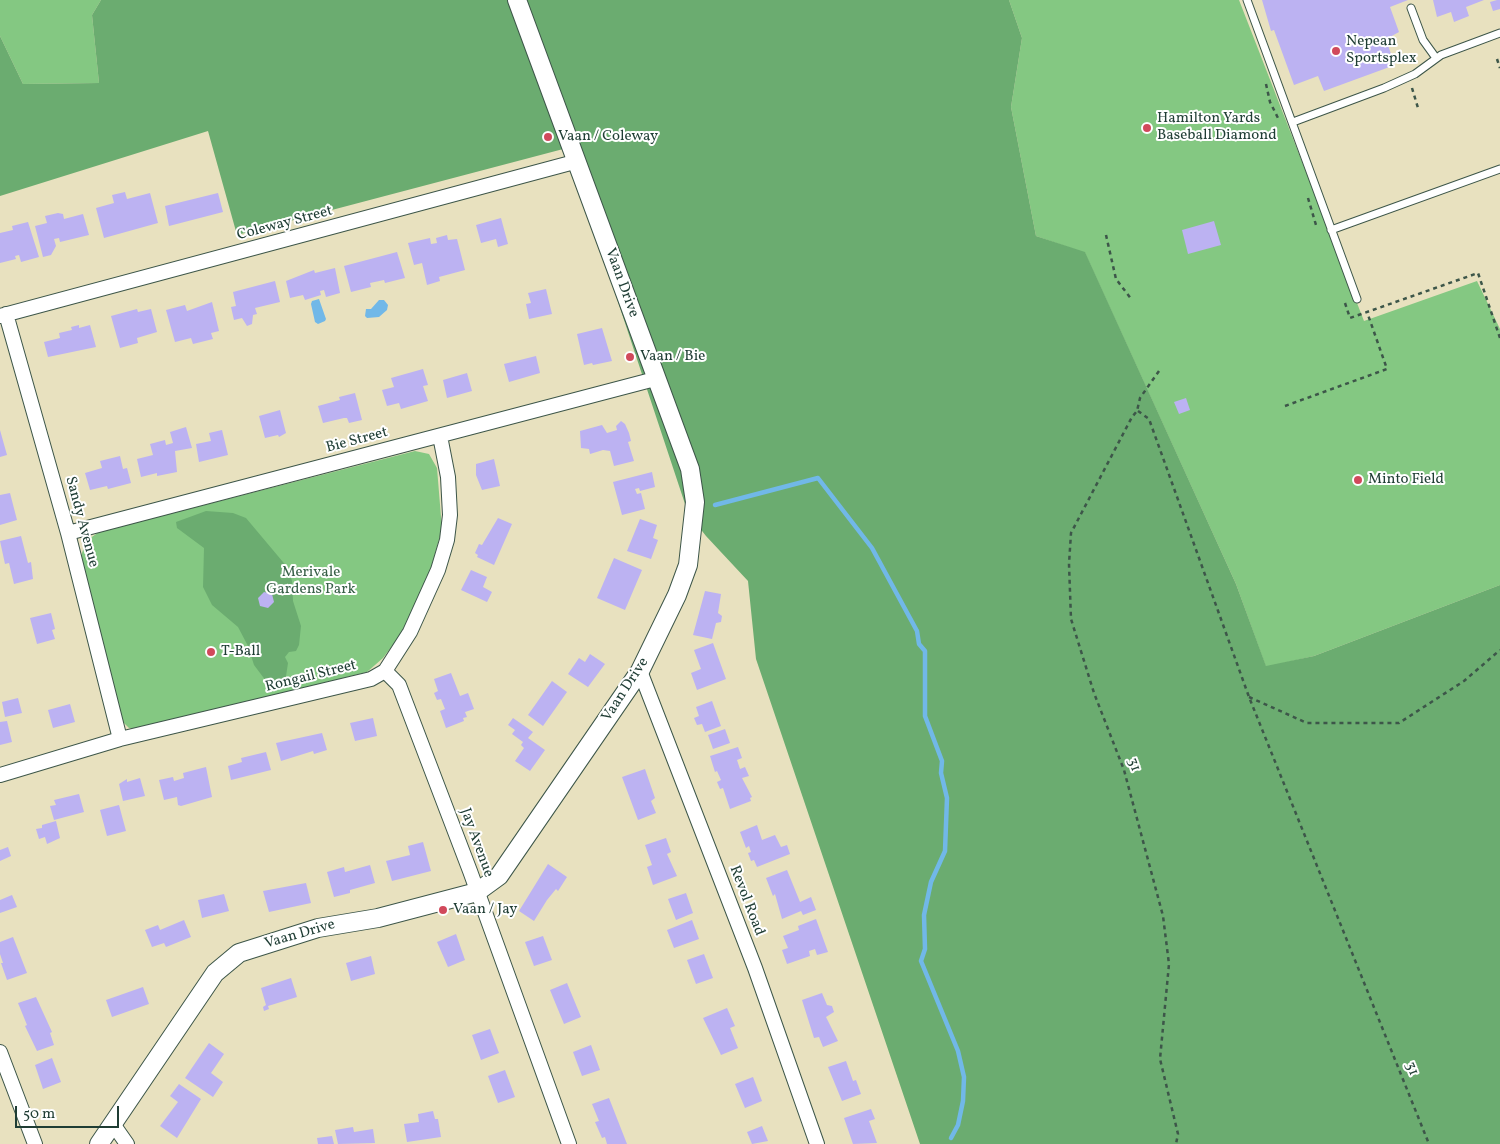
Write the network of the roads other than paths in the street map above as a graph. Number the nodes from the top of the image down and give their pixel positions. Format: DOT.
graph roads {
  1 [pos="517,0"];
  2 [pos="1247,0"];
  3 [pos="1411,8"];
  4 [pos="1500,33"];
  5 [pos="1436,58"];
  6 [pos="1292,122"];
  7 [pos="578,161"];
  8 [pos="1500,169"];
  9 [pos="1331,230"];
  10 [pos="1357,299"];
  11 [pos="3,315"];
  12 [pos="655,379"];
  13 [pos="440,436"];
  14 [pos="68,533"];
  15 [pos="385,671"];
  16 [pos="640,671"];
  17 [pos="120,739"];
  18 [pos="0,775"];
  19 [pos="477,892"];
  20 [pos="0,1052"];
  21 [pos="113,1124"];
  22 [pos="35,1144"];
  23 [pos="99,1144"];
  24 [pos="127,1144"];
  25 [pos="570,1144"];
  26 [pos="818,1144"];
  1 -- 7 [label="street, Vaan Drive"];
  2 -- 6 [label="lane"];
  3 -- 5 [label="lane"];
  4 -- 5 [label="lane"];
  5 -- 6 [label="lane"];
  6 -- 9 [label="lane"];
  7 -- 11 [label="street, Coleway Street"];
  7 -- 12 [label="street, Vaan Drive"];
  8 -- 9 [label="lane"];
  9 -- 10 [label="lane"];
  11 -- 14 [label="street, Sandy Avenue"];
  12 -- 13 [label="street, Bie Street"];
  12 -- 16 [label="street, Vaan Drive"];
  13 -- 14 [label="street, Bie Street"];
  13 -- 15 [label="street"];
  14 -- 17 [label="street, Sandy Avenue"];
  15 -- 17 [label="street, Rongail Street"];
  15 -- 19 [label="street, Jay Avenue"];
  16 -- 19 [label="street, Vaan Drive"];
  16 -- 26 [label="street, Revol Road"];
  17 -- 18 [label="street, Rongail Street"];
  19 -- 21 [label="street, Vaan Drive"];
  19 -- 25 [label="street, Jay Avenue"];
  20 -- 22 [label="street"];
  21 -- 23 [label="street, Vaan Drive"];
  21 -- 24 [label="street"];
}
